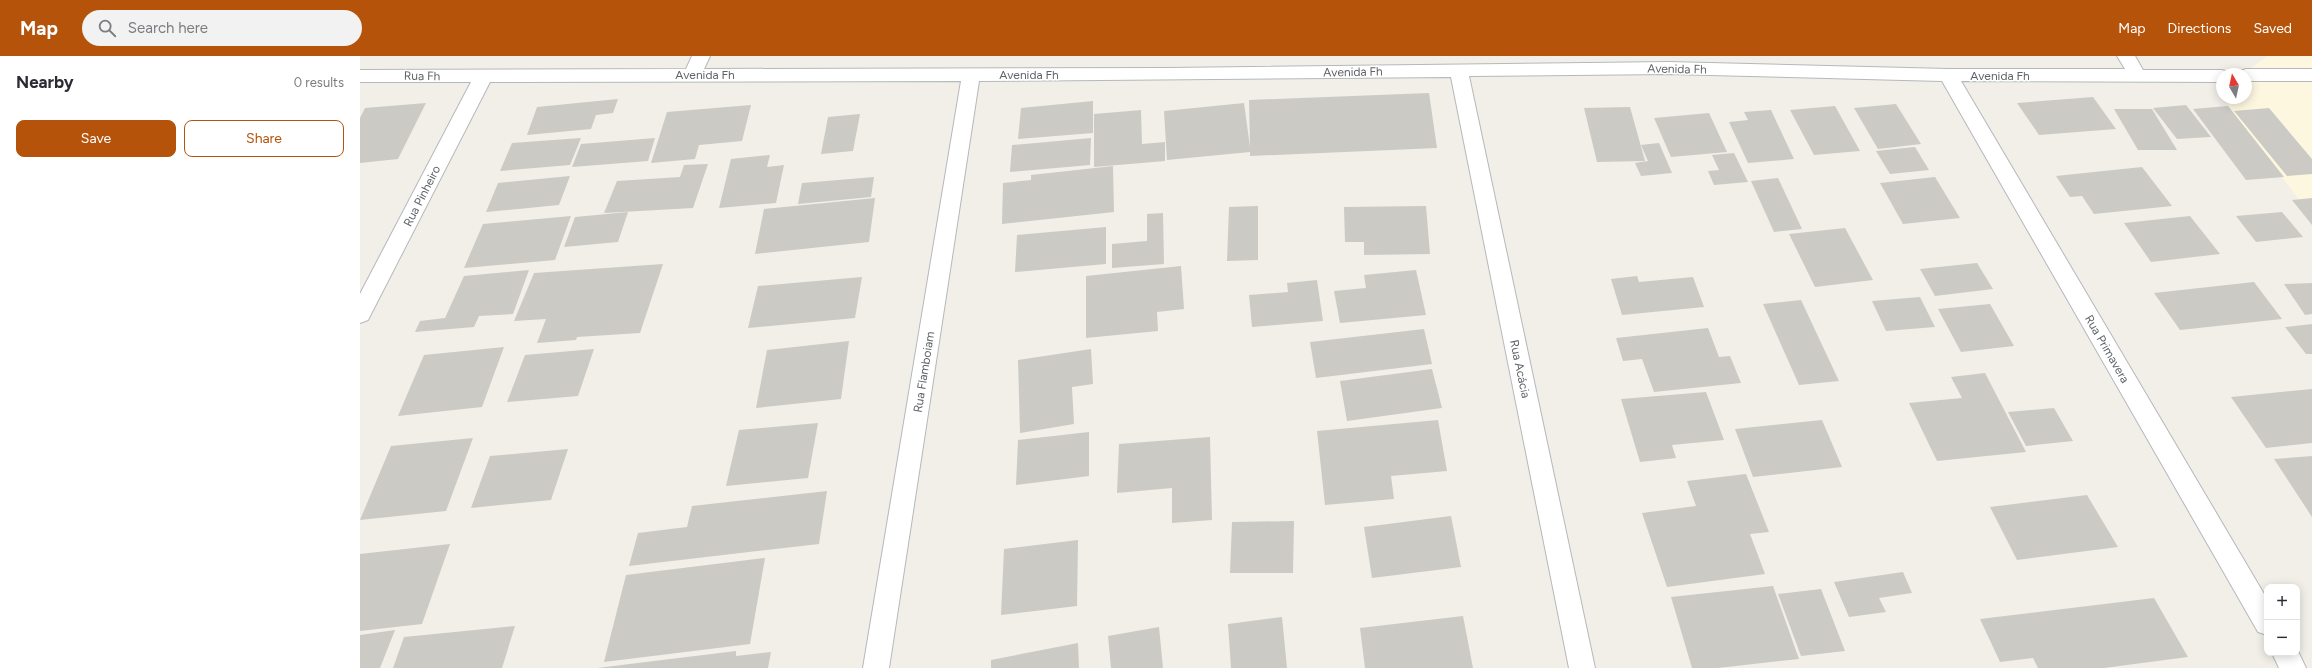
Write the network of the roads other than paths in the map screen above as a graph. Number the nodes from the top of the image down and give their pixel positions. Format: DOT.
graph roads {
  1 [pos="701,56"];
  2 [pos="1172,56"];
  3 [pos="2126,56"];
  4 [pos="1668,62"];
  5 [pos="1459,70"];
  6 [pos="1169,74"];
  7 [pos="692,75"];
  8 [pos="971,75"];
  9 [pos="1948,75"];
  10 [pos="2312,75"];
  11 [pos="360,76"];
  12 [pos="2138,76"];
  13 [pos="2216,76"];
  14 [pos="2252,76"];
  15 [pos="483,77"];
  16 [pos="360,314"];
  17 [pos="2265,620"];
  18 [pos="2287,656"];
  19 [pos="876,668"];
  20 [pos="1582,668"];
  21 [pos="2294,668"];
  1 -- 7 [label="street"];
  2 -- 6 [label="street"];
  3 -- 12 [label="street"];
  4 -- 5 [label="street, Avenida Fh"];
  4 -- 9 [label="street, Avenida Fh"];
  5 -- 6 [label="street, Avenida Fh"];
  5 -- 20 [label="street, Rua Acácia"];
  6 -- 8 [label="street, Avenida Fh"];
  7 -- 8 [label="street, Avenida Fh"];
  7 -- 15 [label="street, Avenida Fh"];
  8 -- 19 [label="street, Rua Flamboiam"];
  9 -- 12 [label="street, Avenida Fh"];
  9 -- 17 [label="street, Rua Primavera"];
  10 -- 14 [label="street"];
  11 -- 15 [label="street, Rua Fh"];
  12 -- 13 [label="street, Avenida Fh"];
  15 -- 16 [label="street, Rua Pinheiro"];
  18 -- 21 [label="street"];
}
